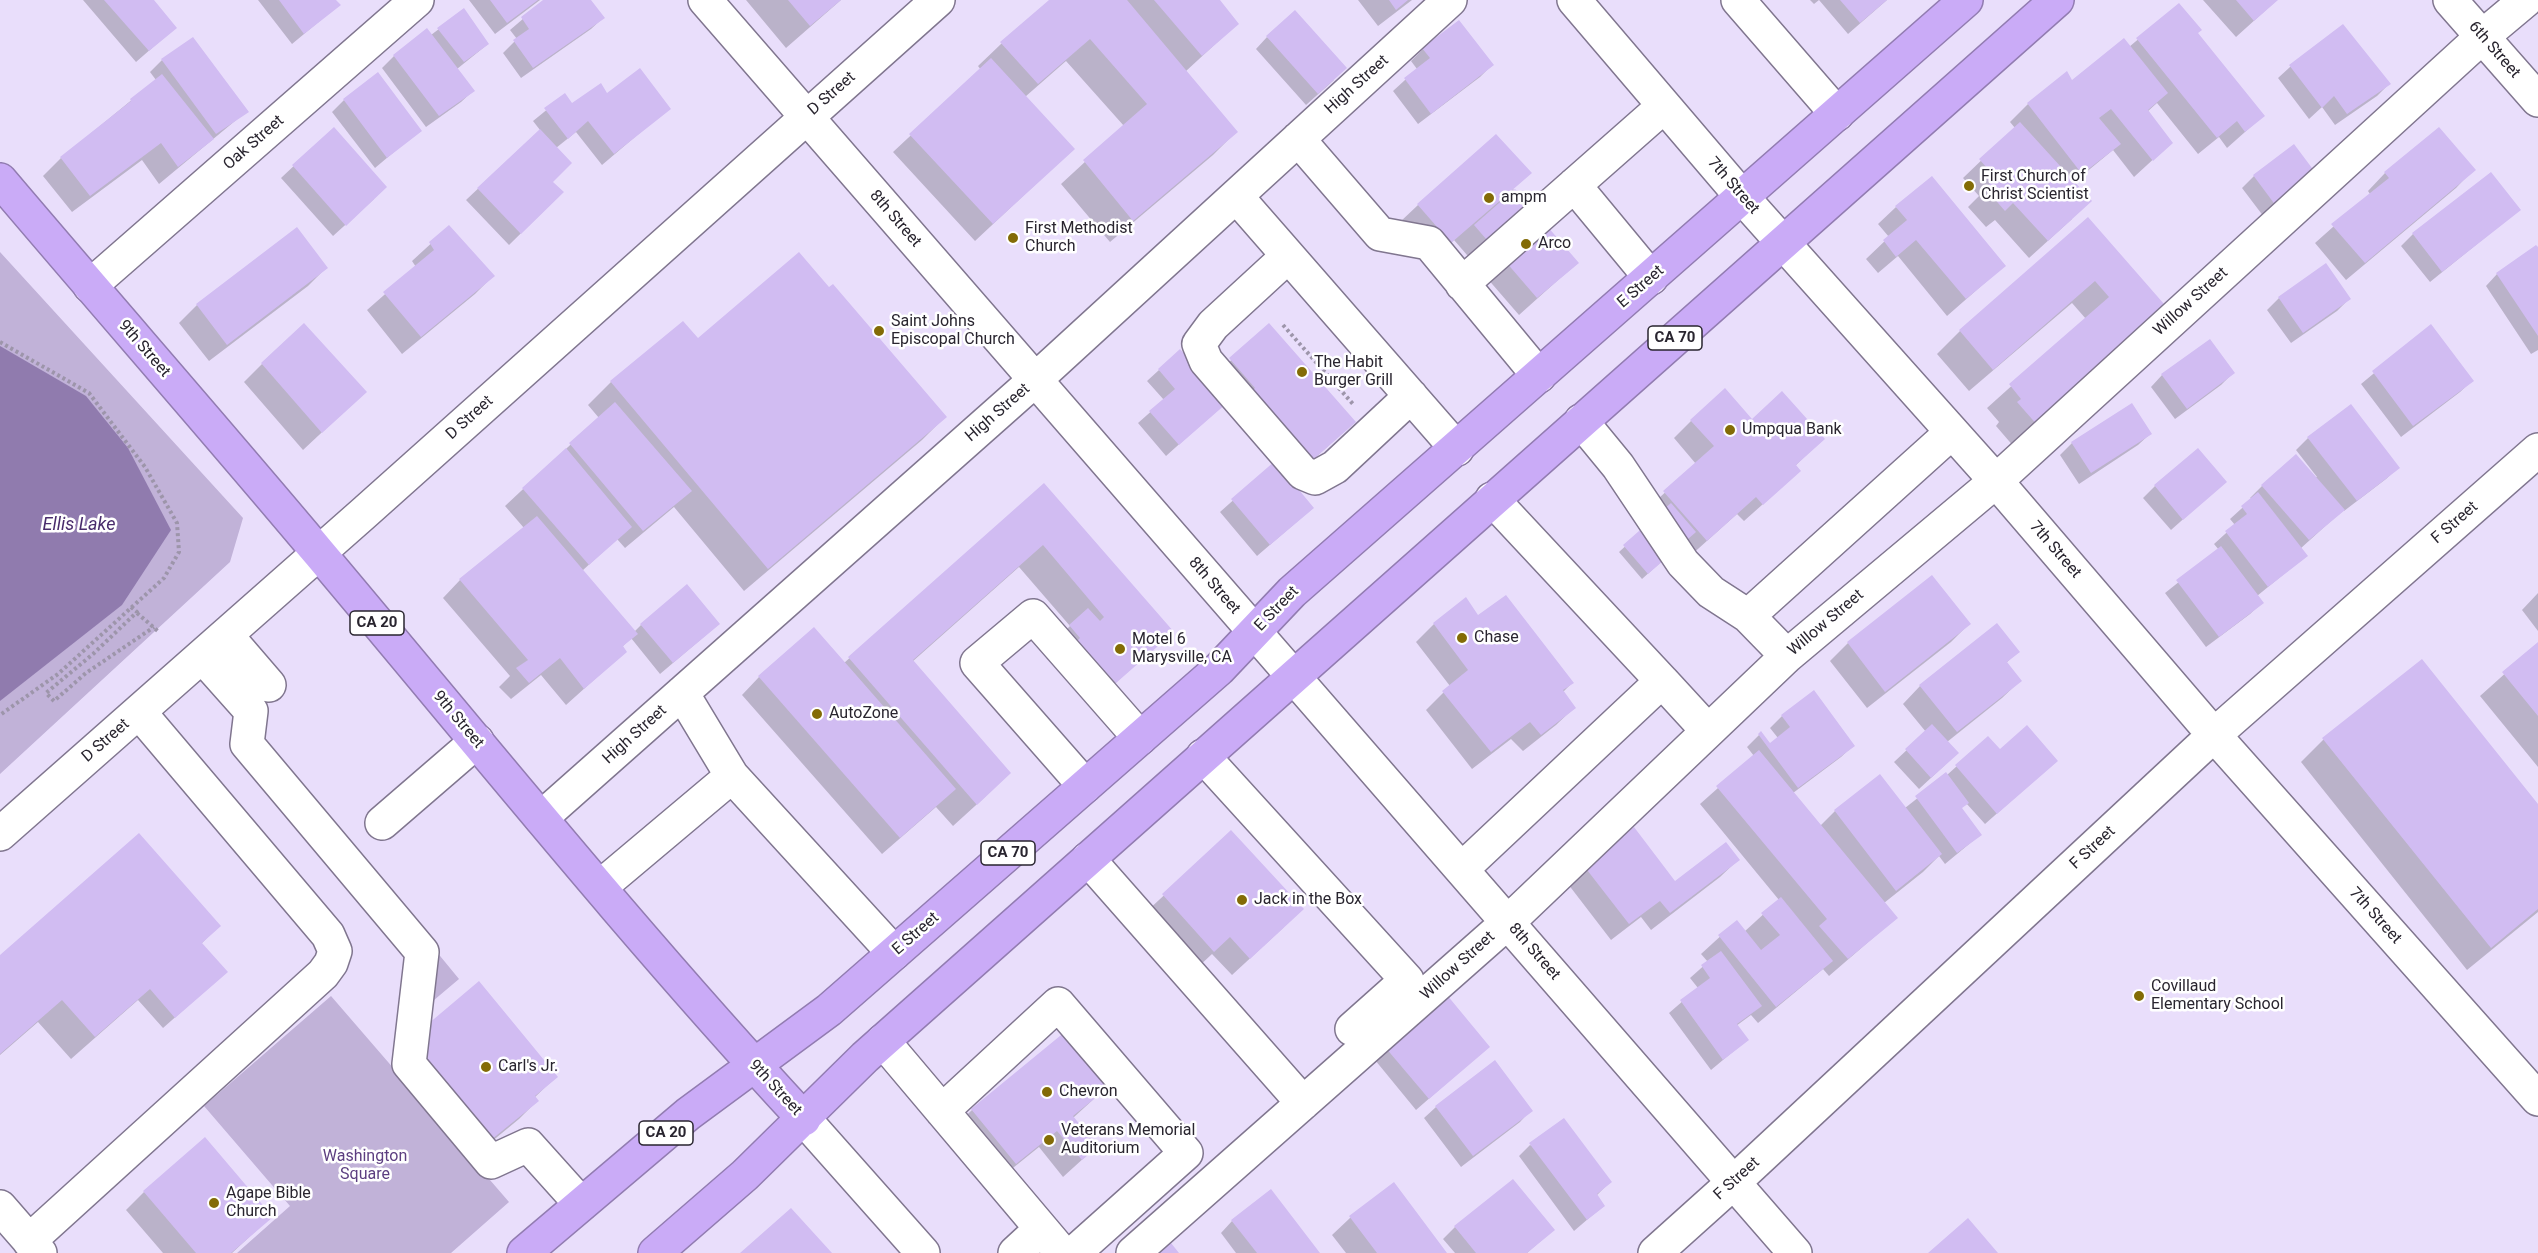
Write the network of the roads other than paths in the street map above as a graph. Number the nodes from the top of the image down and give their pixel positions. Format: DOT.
graph roads {
  1 [pos="417,0"];
  2 [pos="705,0"];
  3 [pos="938,0"];
  4 [pos="1449,0"];
  5 [pos="1574,0"];
  6 [pos="1738,0"];
  7 [pos="1966,0"];
  8 [pos="2057,0"];
  9 [pos="2450,0"];
  10 [pos="2526,0"];
  11 [pos="2483,36"];
  12 [pos="2538,100"];
  13 [pos="1664,106"];
  14 [pos="1837,114"];
  15 [pos="806,117"];
  16 [pos="1298,139"];
  17 [pos="0,180"];
  18 [pos="1574,185"];
  19 [pos="1236,196"];
  20 [pos="1743,198"];
  21 [pos="1782,242"];
  22 [pos="1288,256"];
  23 [pos="1651,278"];
  24 [pos="1462,284"];
  25 [pos="90,286"];
  26 [pos="1539,376"];
  27 [pos="1035,380"];
  28 [pos="1411,396"];
  29 [pos="1581,421"];
  30 [pos="1951,433"];
  31 [pos="1457,448"];
  32 [pos="2538,450"];
  33 [pos="1996,481"];
  34 [pos="1492,499"];
  35 [pos="319,553"];
  36 [pos="1748,616"];
  37 [pos="1254,633"];
  38 [pos="214,646"];
  39 [pos="1787,656"];
  40 [pos="1293,676"];
  41 [pos="1662,681"];
  42 [pos="269,685"];
  43 [pos="682,693"];
  44 [pos="139,712"];
  45 [pos="1708,731"];
  46 [pos="2214,735"];
  47 [pos="1140,738"];
  48 [pos="477,741"];
  49 [pos="1203,756"];
  50 [pos="732,776"];
  51 [pos="1085,786"];
  52 [pos="541,818"];
  53 [pos="382,823"];
  54 [pos="0,834"];
  55 [pos="1088,859"];
  56 [pos="1462,869"];
  57 [pos="600,887"];
  58 [pos="1508,922"];
  59 [pos="894,953"];
  60 [pos="884,1041"];
  61 [pos="754,1066"];
  62 [pos="1296,1095"];
  63 [pos="2538,1099"];
  64 [pos="942,1112"];
  65 [pos="804,1119"];
  66 [pos="1734,1182"];
  67 [pos="581,1204"];
  68 [pos="0,1207"];
  69 [pos="1051,1241"];
  70 [pos="35,1247"];
  71 [pos="524,1253"];
  72 [pos="655,1253"];
  73 [pos="923,1253"];
  74 [pos="1015,1253"];
  75 [pos="1074,1253"];
  76 [pos="1133,1253"];
  77 [pos="1655,1253"];
  78 [pos="1796,1253"];
  1 -- 25 [label="street, Oak Street"];
  2 -- 15 [label="street, 8th Street"];
  3 -- 15 [label="street, D Street"];
  4 -- 16 [label="street, High Street"];
  5 -- 13 [label="street, 7th Street"];
  6 -- 14 [label="street"];
  7 -- 14 [label="highway, E Street / CA 70"];
  8 -- 21 [label="highway, CA 70"];
  9 -- 11 [label="street, 6th Street"];
  10 -- 11 [label="street, Willow Street"];
  11 -- 12 [label="street, 6th Street"];
  11 -- 33 [label="street, Willow Street"];
  13 -- 18 [label="street"];
  13 -- 20 [label="street, 7th Street"];
  14 -- 20 [label="highway, E Street / CA 70"];
  15 -- 27 [label="street, 8th Street"];
  15 -- 35 [label="street, D Street"];
  16 -- 19 [label="street, High Street"];
  16 -- 24 [label="street"];
  17 -- 25 [label="highway, 9th Street / CA 20"];
  18 -- 23 [label="street"];
  18 -- 24 [label="street"];
  19 -- 22 [label="street"];
  19 -- 27 [label="street, High Street"];
  20 -- 21 [label="street, 7th Street"];
  20 -- 23 [label="highway, E Street / CA 70"];
  21 -- 29 [label="highway, CA 70"];
  21 -- 30 [label="street, 7th Street"];
  22 -- 28 [label="street"];
  22 -- 28 [label="street"];
  23 -- 26 [label="highway, E Street / CA 70"];
  24 -- 26 [label="street"];
  25 -- 35 [label="highway, 9th Street / CA 20"];
  26 -- 31 [label="highway, E Street / CA 70"];
  27 -- 37 [label="street, 8th Street"];
  27 -- 43 [label="street, High Street"];
  28 -- 31 [label="street"];
  29 -- 34 [label="highway, CA 70"];
  29 -- 36 [label="street"];
  30 -- 33 [label="street, 7th Street"];
  30 -- 36 [label="street"];
  31 -- 37 [label="highway, E Street / CA 70"];
  32 -- 46 [label="street, F Street"];
  33 -- 39 [label="street, Willow Street"];
  33 -- 46 [label="street, 7th Street"];
  34 -- 40 [label="highway, CA 70"];
  34 -- 41 [label="street"];
  35 -- 38 [label="street, D Street"];
  35 -- 48 [label="highway, 9th Street / CA 20"];
  36 -- 39 [label="street"];
  37 -- 40 [label="street, 8th Street"];
  37 -- 47 [label="highway, E Street / CA 70"];
  38 -- 42 [label="street"];
  38 -- 44 [label="street, D Street"];
  38 -- 67 [label="street"];
  39 -- 45 [label="street, Willow Street"];
  40 -- 49 [label="highway, CA 70"];
  40 -- 56 [label="street, 8th Street"];
  41 -- 45 [label="street"];
  41 -- 56 [label="street"];
  43 -- 50 [label="street"];
  43 -- 52 [label="street, High Street"];
  44 -- 54 [label="street, D Street"];
  44 -- 70 [label="street"];
  45 -- 58 [label="street, Willow Street"];
  46 -- 63 [label="street, 7th Street"];
  46 -- 66 [label="street, F Street"];
  47 -- 51 [label="highway, E Street / CA 70"];
  47 -- 51 [label="street"];
  48 -- 52 [label="highway, 9th Street / CA 20"];
  48 -- 53 [label="street"];
  49 -- 55 [label="highway, CA 70"];
  49 -- 62 [label="street"];
  50 -- 57 [label="street"];
  50 -- 59 [label="street"];
  51 -- 59 [label="highway, E Street / CA 70"];
  52 -- 57 [label="highway, 9th Street / CA 20"];
  55 -- 60 [label="highway, CA 70"];
  55 -- 62 [label="street"];
  56 -- 58 [label="street, 8th Street"];
  57 -- 61 [label="highway, 9th Street / CA 20"];
  58 -- 62 [label="street, Willow Street"];
  58 -- 66 [label="street, 8th Street"];
  59 -- 61 [label="highway, E Street / CA 70"];
  60 -- 64 [label="street"];
  60 -- 65 [label="highway, CA 70"];
  61 -- 65 [label="highway, 9th Street / CA 20"];
  61 -- 67 [label="highway, E Street / CA 20"];
  62 -- 76 [label="street, Willow Street"];
  64 -- 69 [label="street"];
  64 -- 75 [label="street"];
  65 -- 72 [label="highway"];
  65 -- 73 [label="street, 9th Street"];
  66 -- 77 [label="street, F Street"];
  66 -- 78 [label="street, 8th Street"];
  67 -- 71 [label="highway, E Street / CA 20"];
  68 -- 70 [label="street"];
  69 -- 74 [label="street"];
}
